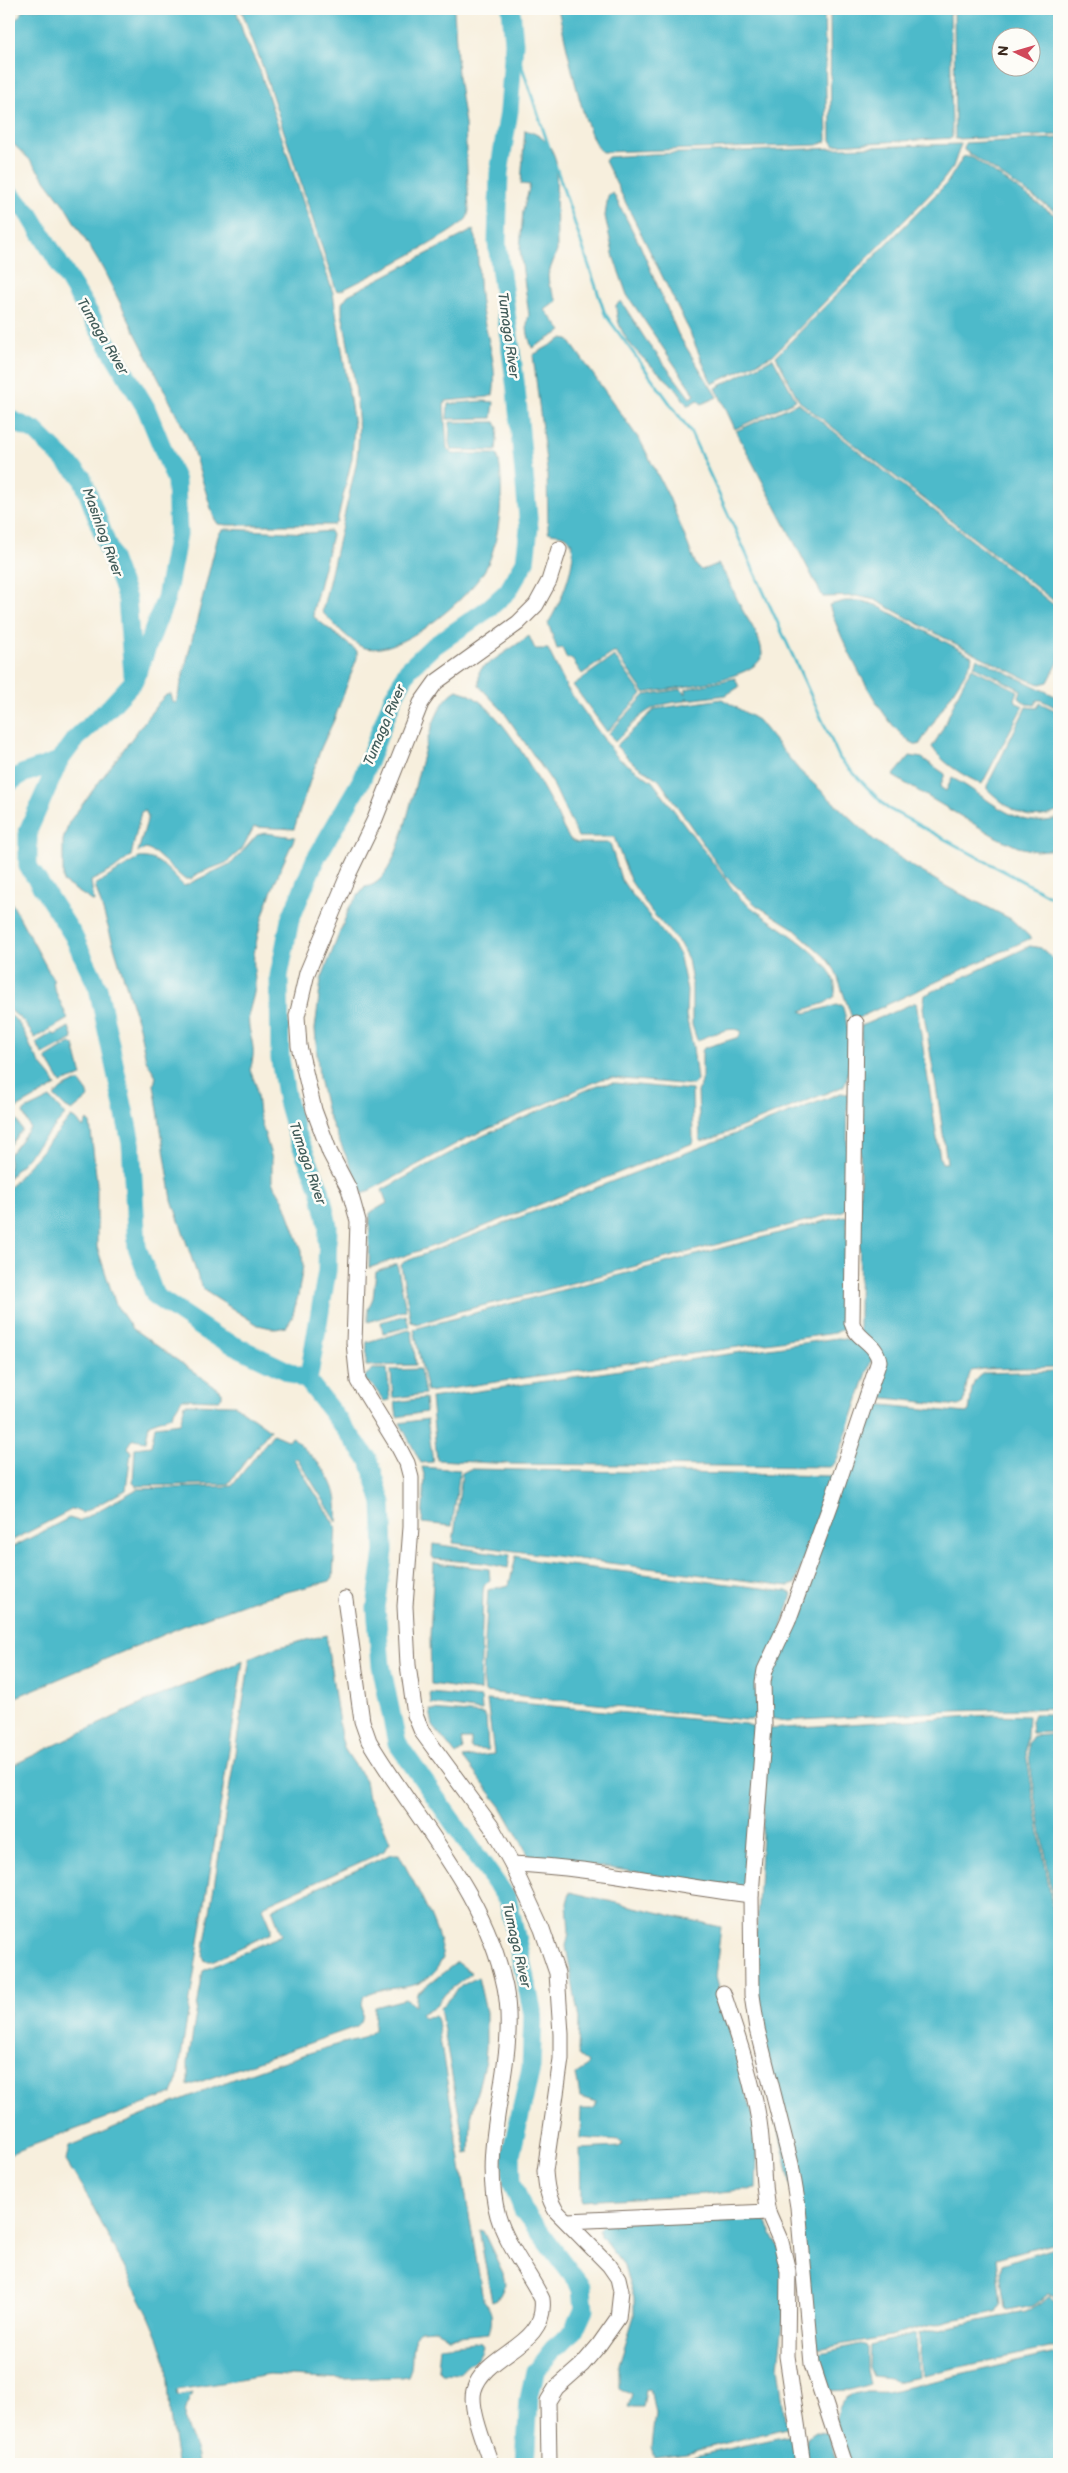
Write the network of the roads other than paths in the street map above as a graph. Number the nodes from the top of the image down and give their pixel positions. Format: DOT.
graph roads {
  1 [pos="559,549"];
  2 [pos="856,1023"];
  3 [pos="345,1599"];
  4 [pos="512,1864"];
  5 [pos="751,1895"];
  6 [pos="723,1993"];
  7 [pos="768,2212"];
  8 [pos="567,2221"];
  9 [pos="491,2464"];
  10 [pos="549,2464"];
  11 [pos="803,2464"];
  12 [pos="844,2464"];
  1 -- 4 [label="street"];
  2 -- 5 [label="street"];
  3 -- 9 [label="street"];
  4 -- 5 [label="street"];
  4 -- 8 [label="street"];
  5 -- 12 [label="street"];
  6 -- 7 [label="street"];
  7 -- 8 [label="street"];
  7 -- 11 [label="street"];
  8 -- 10 [label="street"];
}
